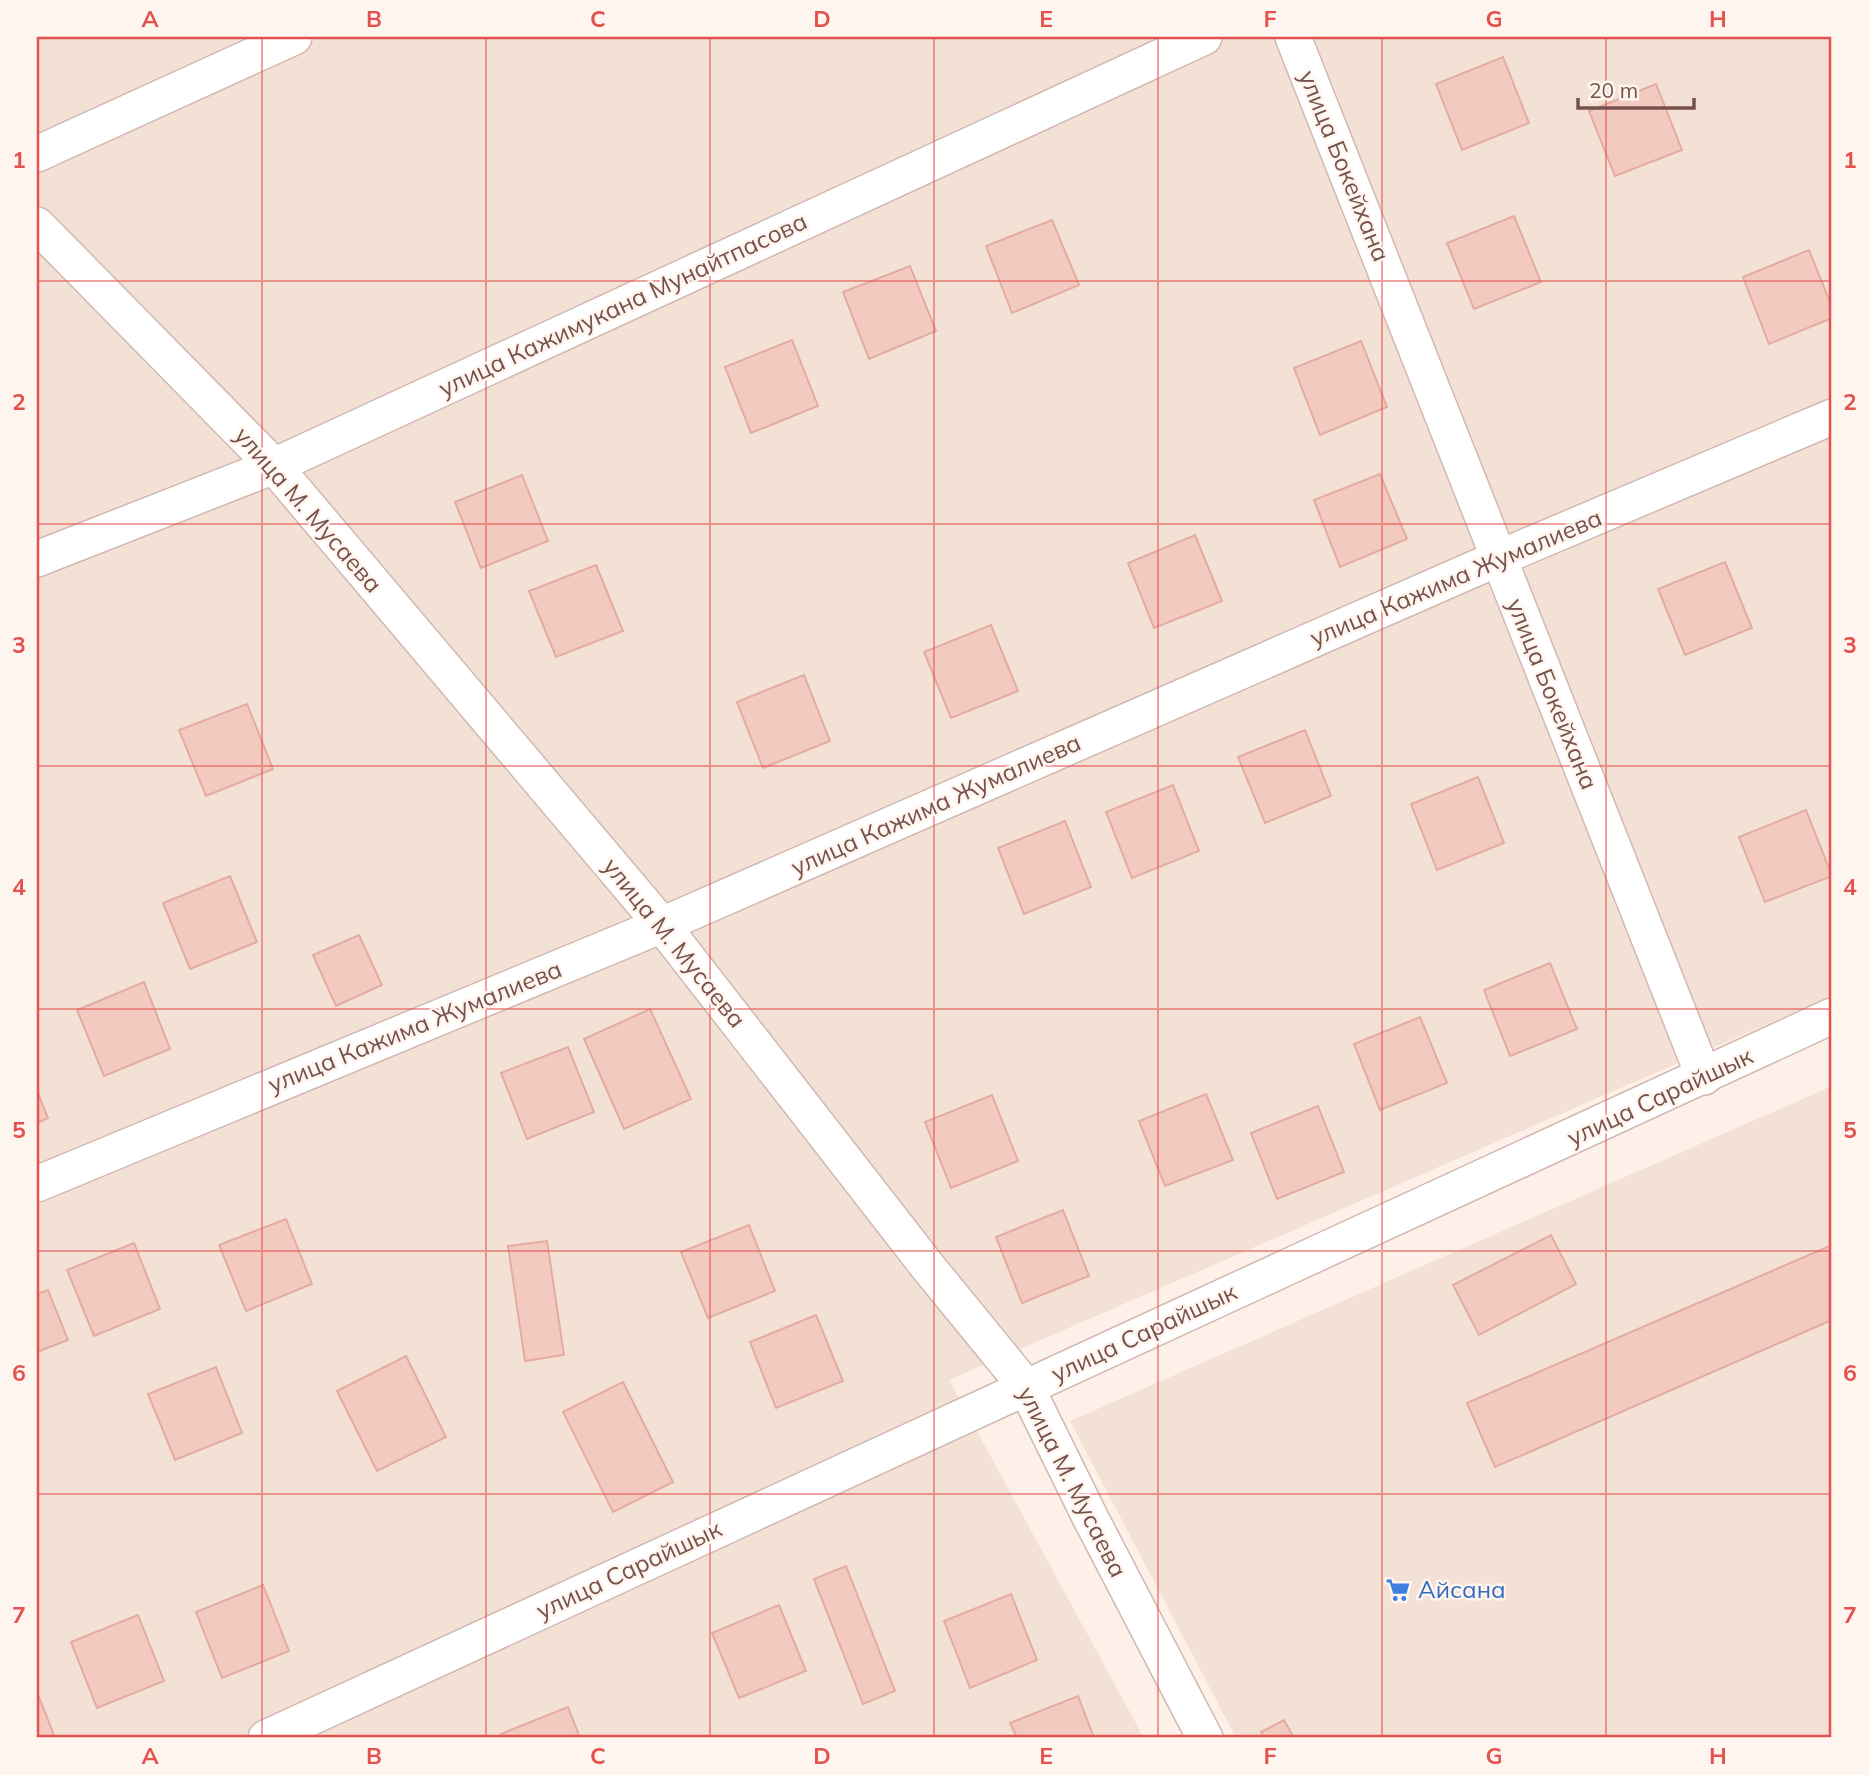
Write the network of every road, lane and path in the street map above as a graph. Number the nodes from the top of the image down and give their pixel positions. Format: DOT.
graph roads {
  1 [pos="294,37"];
  2 [pos="1204,37"];
  3 [pos="1293,37"];
  4 [pos="37,153"];
  5 [pos="37,225"];
  6 [pos="1832,417"];
  7 [pos="274,466"];
  8 [pos="1499,558"];
  9 [pos="37,559"];
  10 [pos="662,925"];
  11 [pos="1832,1016"];
  12 [pos="1704,1077"];
  13 [pos="37,1184"];
  14 [pos="1026,1387"];
  15 [pos="266,1738"];
  16 [pos="1205,1738"];
  1 -- 4 [label="street"];
  2 -- 7 [label="street, улица Кажимукана Мунайтпасова"];
  3 -- 8 [label="street, улица Бокейхана"];
  5 -- 7 [label="street, улица М. Мусаева"];
  6 -- 8 [label="street, улица Кажима Жумалиева"];
  7 -- 9 [label="street, улица Кажимукана Мунайтпасова"];
  7 -- 10 [label="street, улица М. Мусаева"];
  8 -- 10 [label="street, улица Кажима Жумалиева"];
  8 -- 12 [label="street, улица Бокейхана"];
  10 -- 13 [label="street, улица Кажима Жумалиева"];
  10 -- 14 [label="street, улица М. Мусаева"];
  11 -- 12 [label="street, улица Сарайшык"];
  12 -- 14 [label="street, улица Сарайшык"];
  14 -- 15 [label="street, улица Сарайшык"];
  14 -- 16 [label="street, улица М. Мусаева"];
}
